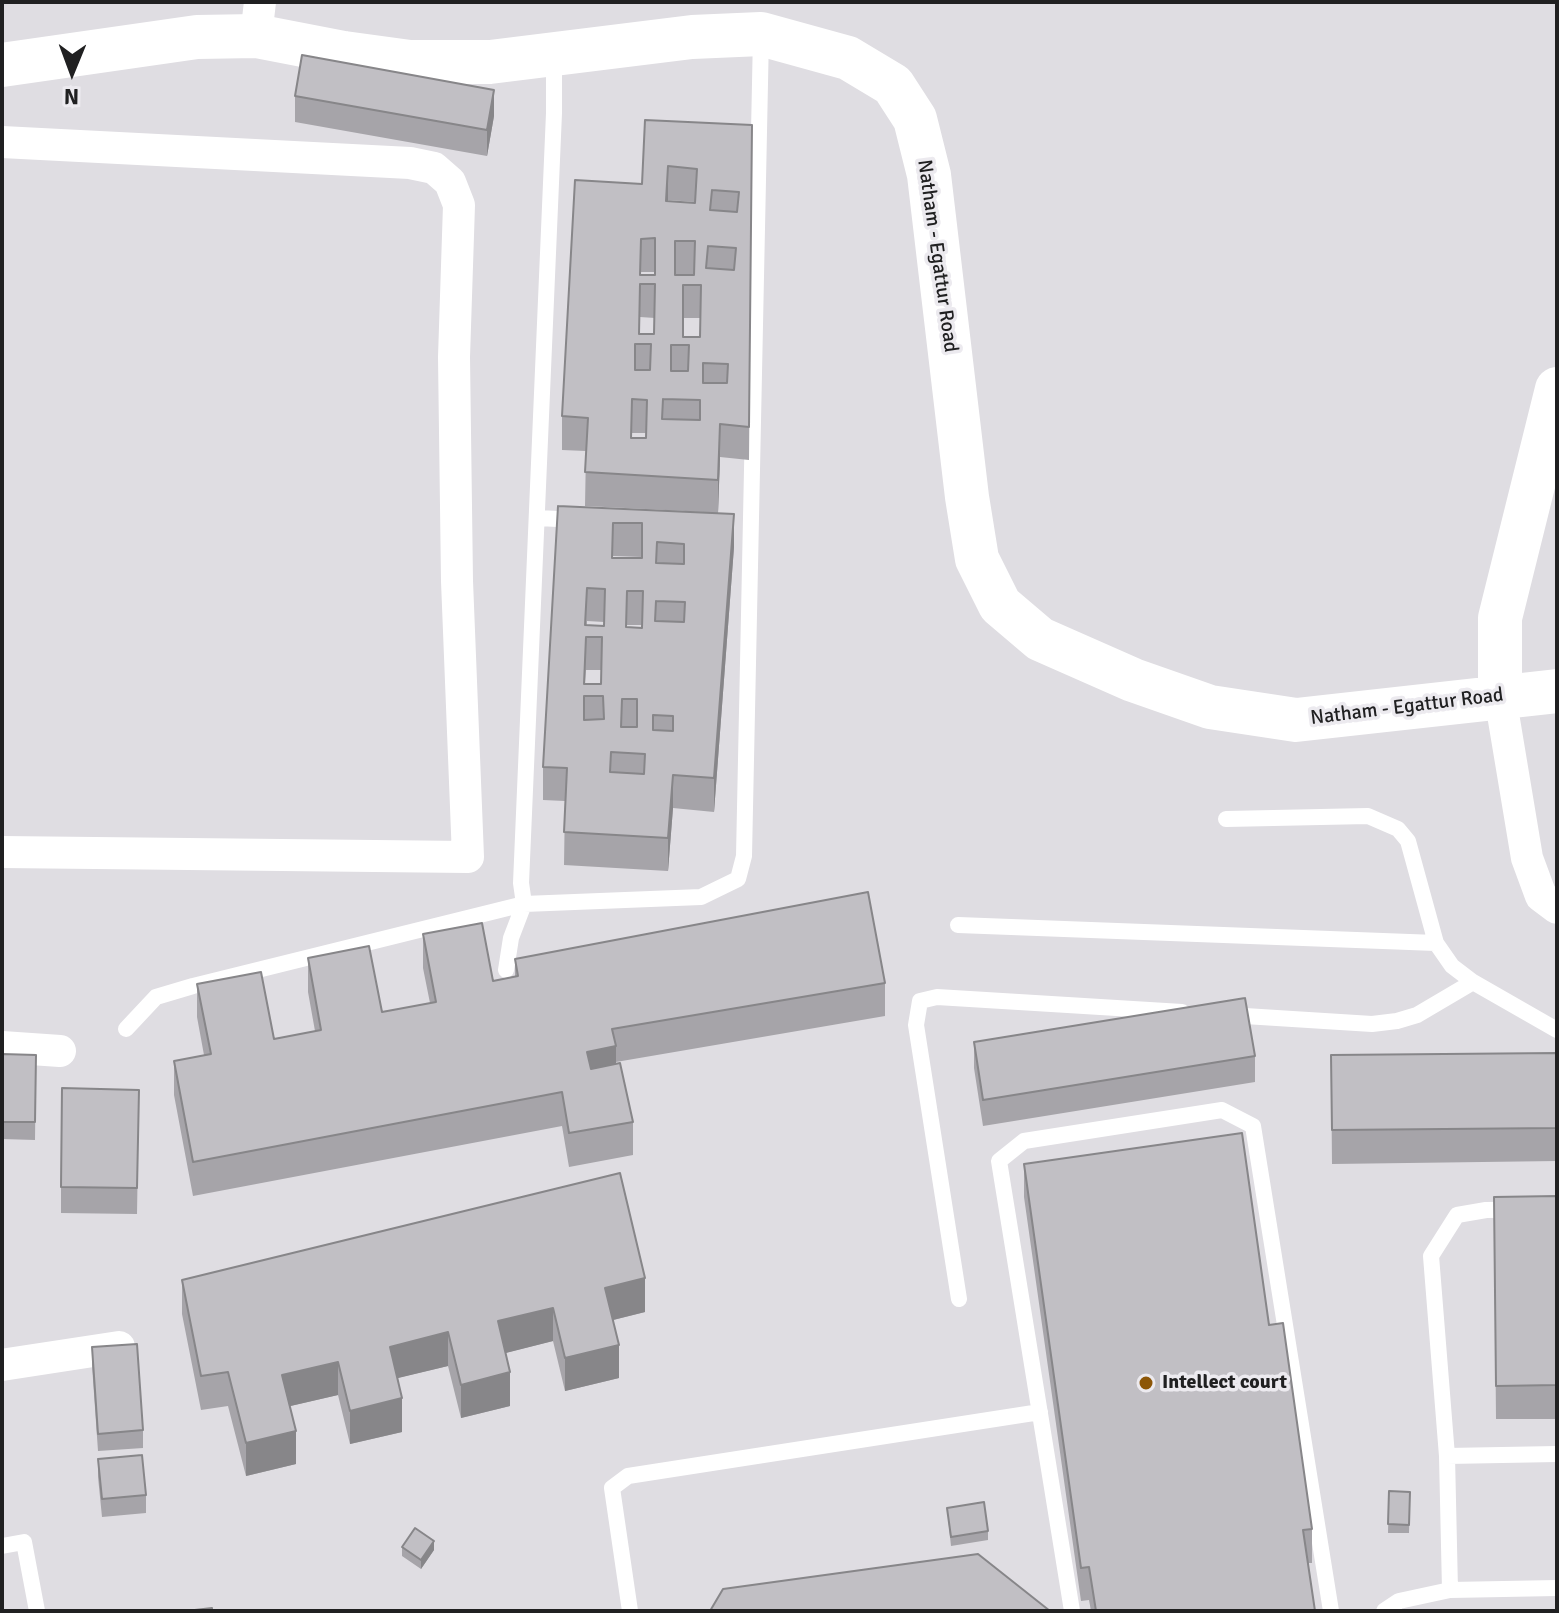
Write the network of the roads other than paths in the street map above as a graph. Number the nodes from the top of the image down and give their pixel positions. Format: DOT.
graph roads {
  1 [pos="258,19"];
  2 [pos="761,34"];
  3 [pos="554,55"];
  4 [pos="2,65"];
  5 [pos="2,142"];
  6 [pos="1557,389"];
  7 [pos="537,518"];
  8 [pos="598,521"];
  9 [pos="1557,691"];
  10 [pos="1500,696"];
  11 [pos="1226,819"];
  12 [pos="2,852"];
  13 [pos="524,904"];
  14 [pos="1557,908"];
  15 [pos="958,925"];
  16 [pos="1436,943"];
  17 [pos="506,970"];
  18 [pos="1473,982"];
  19 [pos="126,1029"];
  20 [pos="1557,1030"];
  21 [pos="2,1047"];
  22 [pos="60,1051"];
  23 [pos="1557,1209"];
  24 [pos="959,1299"];
  25 [pos="119,1347"];
  26 [pos="2,1365"];
  27 [pos="1040,1412"];
  28 [pos="1557,1454"];
  29 [pos="1447,1456"];
  30 [pos="2,1546"];
  31 [pos="1557,1588"];
  32 [pos="1450,1590"];
  33 [pos="37,1611"];
  34 [pos="630,1611"];
  35 [pos="1072,1611"];
  36 [pos="1331,1611"];
  37 [pos="1384,1611"];
  1 -- 3 [label="street, Natham - Egattur Road"];
  1 -- 4 [label="street, Natham - Egattur Road"];
  2 -- 3 [label="street, Natham - Egattur Road"];
  2 -- 10 [label="street, Natham - Egattur Road"];
  2 -- 13 [label="lane"];
  3 -- 7 [label="lane"];
  5 -- 12 [label="street"];
  6 -- 10 [label="street"];
  7 -- 8 [label="lane"];
  7 -- 13 [label="lane"];
  9 -- 10 [label="street, Natham - Egattur Road"];
  10 -- 14 [label="street"];
  11 -- 16 [label="lane"];
  13 -- 17 [label="lane"];
  13 -- 19 [label="lane"];
  15 -- 16 [label="lane"];
  16 -- 18 [label="lane"];
  18 -- 20 [label="lane"];
  18 -- 24 [label="lane"];
  21 -- 22 [label="street"];
  23 -- 29 [label="lane"];
  25 -- 26 [label="street"];
  27 -- 34 [label="lane"];
  27 -- 35 [label="lane"];
  27 -- 36 [label="lane"];
  28 -- 29 [label="lane"];
  29 -- 32 [label="lane"];
  30 -- 33 [label="lane"];
  31 -- 32 [label="lane"];
  32 -- 37 [label="lane"];
}
